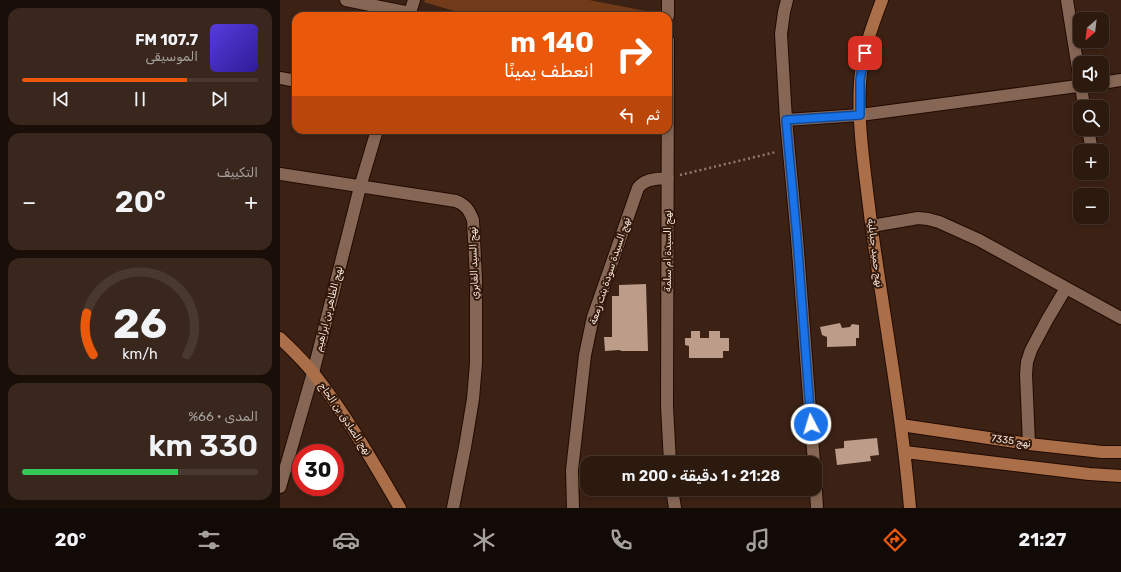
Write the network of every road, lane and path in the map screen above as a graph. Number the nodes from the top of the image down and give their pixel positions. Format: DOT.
graph roads {
  1 [pos="346,0"];
  2 [pos="414,0"];
  3 [pos="668,0"];
  4 [pos="787,0"];
  5 [pos="882,0"];
  6 [pos="1067,0"];
  7 [pos="397,12"];
  8 [pos="411,12"];
  9 [pos="668,12"];
  10 [pos="1077,56"];
  11 [pos="280,78"];
  12 [pos="292,80"];
  13 [pos="1121,80"];
  14 [pos="1109,82"];
  15 [pos="1073,85"];
  16 [pos="860,115"];
  17 [pos="786,120"];
  18 [pos="376,134"];
  19 [pos="668,134"];
  20 [pos="788,149"];
  21 [pos="280,174"];
  22 [pos="668,178"];
  23 [pos="360,187"];
  24 [pos="872,226"];
  25 [pos="1066,288"];
  26 [pos="1121,318"];
  27 [pos="280,338"];
  28 [pos="313,372"];
  29 [pos="901,426"];
  30 [pos="1029,444"];
  31 [pos="905,452"];
  32 [pos="1121,452"];
  33 [pos="670,456"];
  34 [pos="813,456"];
  35 [pos="1121,476"];
  36 [pos="280,487"];
  37 [pos="673,496"];
  38 [pos="816,496"];
  39 [pos="400,508"];
  40 [pos="453,508"];
  41 [pos="573,508"];
  42 [pos="675,508"];
  43 [pos="817,508"];
  44 [pos="910,508"];
  1 -- 7 [label="street"];
  2 -- 8 [label="street"];
  3 -- 9 [label="street"];
  4 -- 17 [label="street"];
  5 -- 16 [label="street, نهج حميد جبايلية"];
  6 -- 10 [label="street"];
  11 -- 12 [label="street"];
  13 -- 14 [label="street"];
  15 -- 16 [label="street"];
  16 -- 17 [label="street"];
  16 -- 24 [label="street, نهج حميد جبايلية"];
  17 -- 20 [label="street"];
  18 -- 23 [label="street, نهج الطاهر بن ابراهيم"];
  19 -- 22 [label="street, نهج السيدة ام سلمة"];
  20 -- 22 [label="path"];
  20 -- 34 [label="street"];
  21 -- 23 [label="street, نهج السيد الغابري"];
  22 -- 33 [label="street, نهج السيدة ام سلمة"];
  22 -- 41 [label="street, نهج السيدة سودة بنت زمعة"];
  23 -- 28 [label="street, نهج الطاهر بن ابراهيم"];
  23 -- 40 [label="street, نهج السيد الغابري"];
  24 -- 25 [label="street"];
  24 -- 29 [label="street, نهج حميد جبايلية"];
  25 -- 26 [label="street"];
  25 -- 30 [label="street"];
  27 -- 28 [label="street, نهج الصادق بن الحاج"];
  28 -- 36 [label="street, نهج الطاهر بن ابراهيم"];
  28 -- 39 [label="street, نهج الصادق بن الحاج"];
  29 -- 30 [label="street, نهج 7335"];
  29 -- 31 [label="street, نهج حميد جبايلية"];
  30 -- 32 [label="street, نهج 7335"];
  31 -- 35 [label="street"];
  31 -- 44 [label="street, نهج حميد جبايلية"];
  37 -- 42 [label="street"];
  38 -- 43 [label="street"];
}
